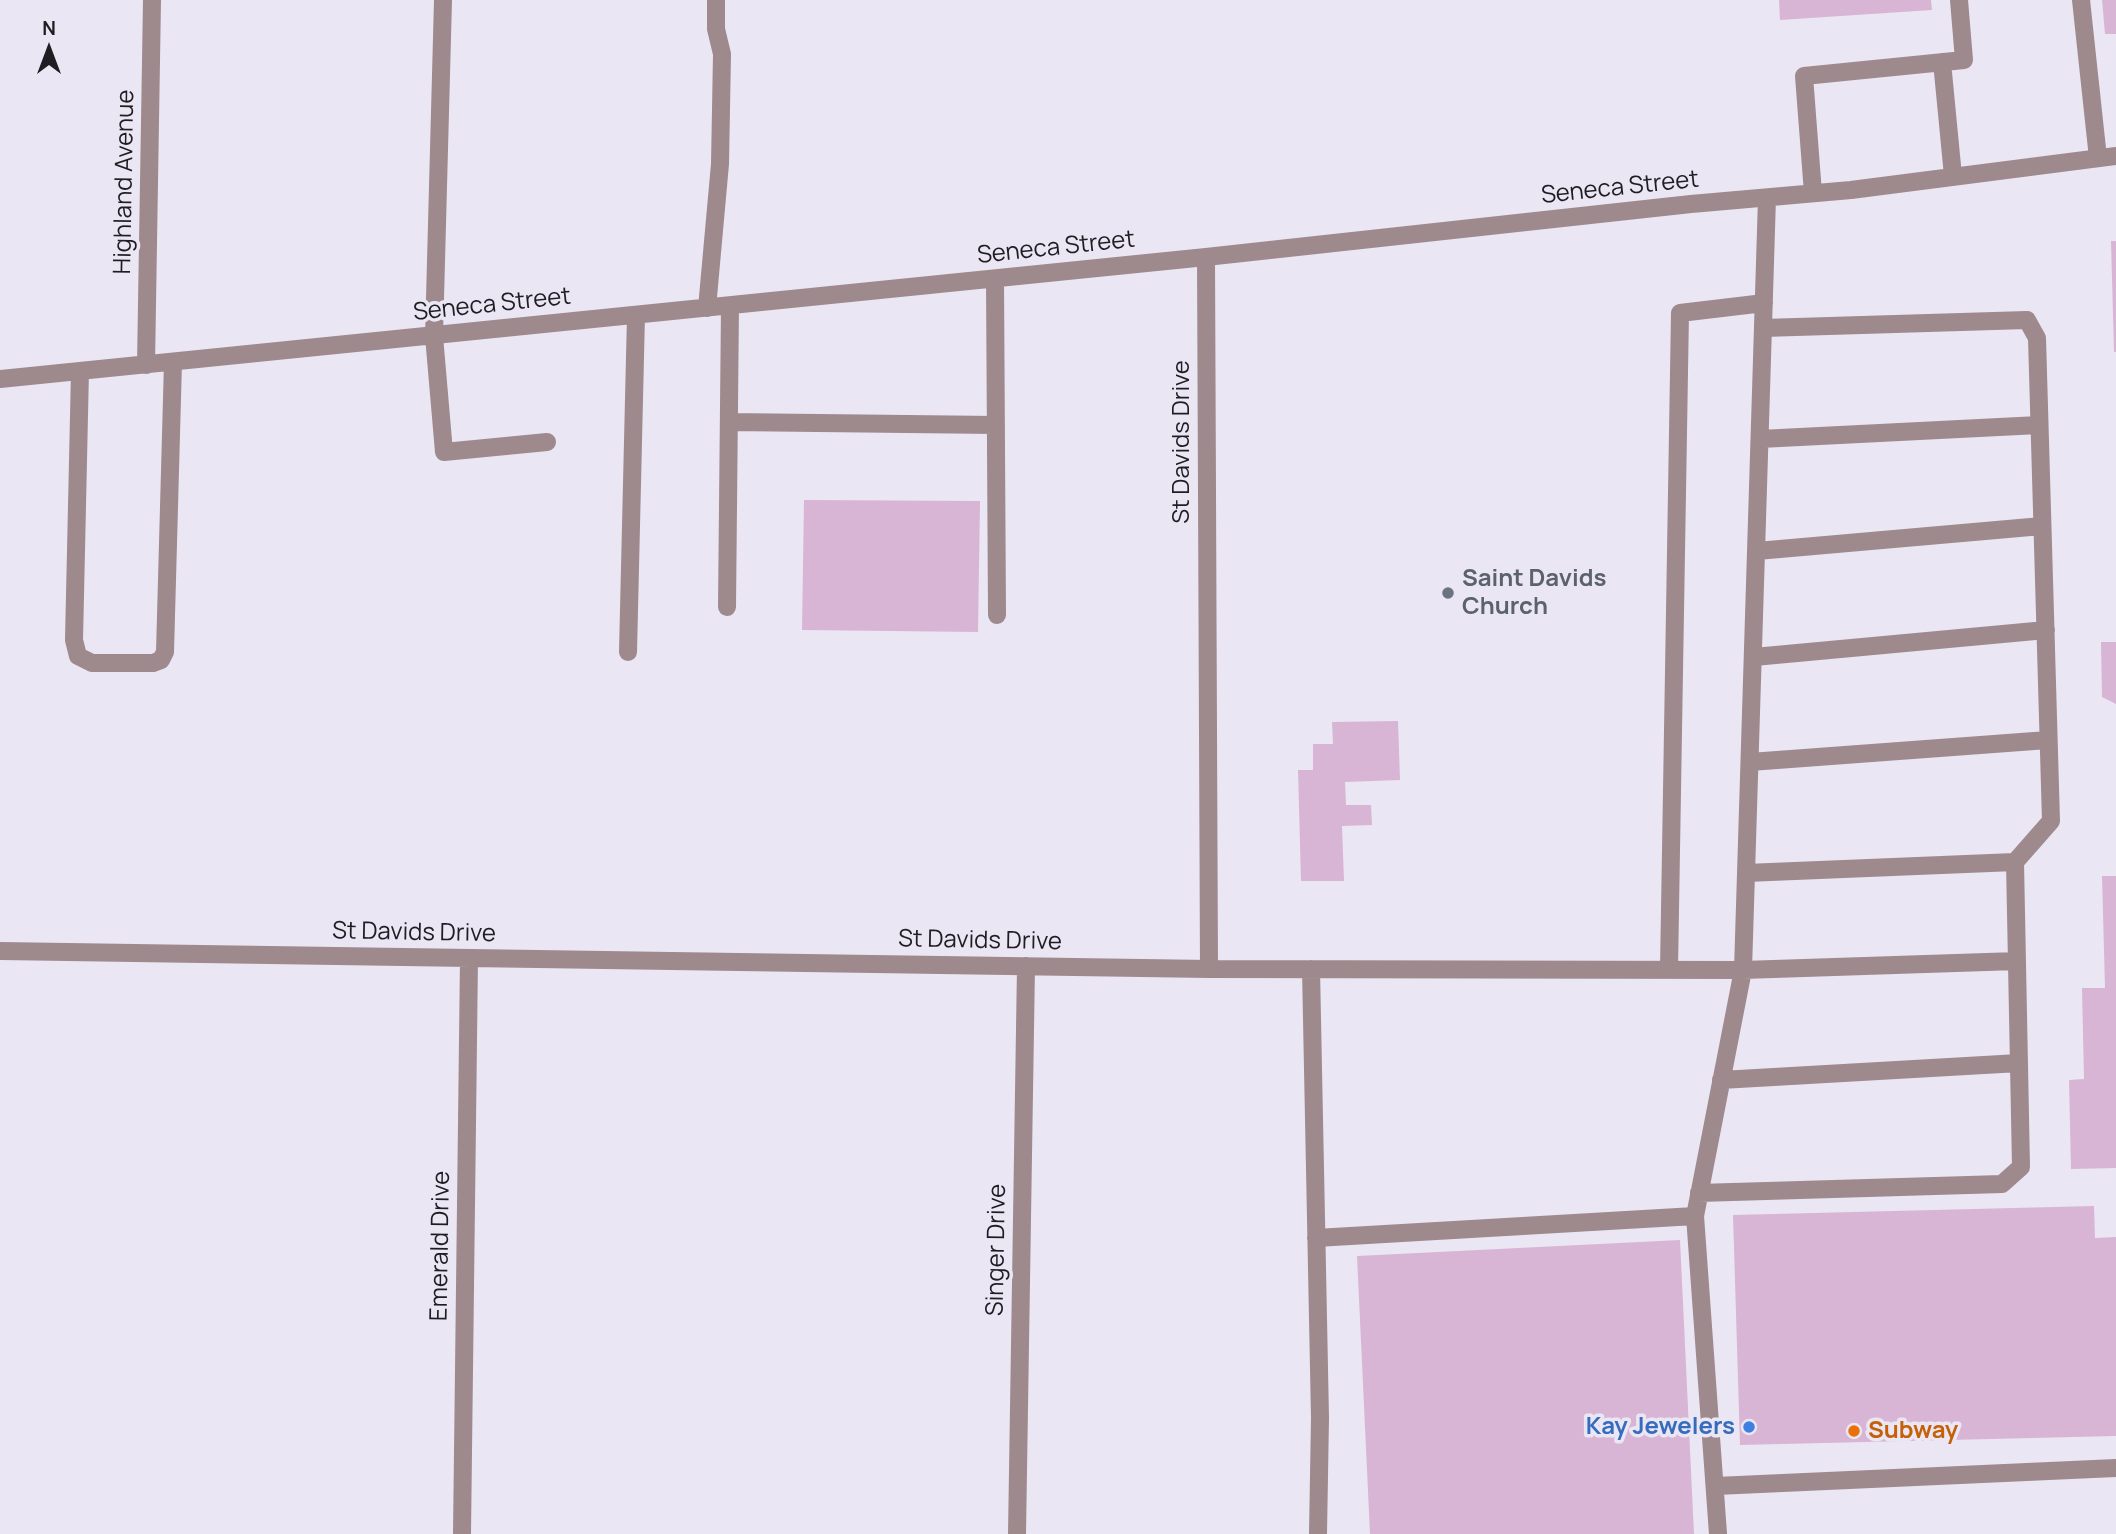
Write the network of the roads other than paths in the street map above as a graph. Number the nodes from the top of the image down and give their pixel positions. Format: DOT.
graph roads {
  1 [pos="152,0"];
  2 [pos="443,0"];
  3 [pos="716,0"];
  4 [pos="1959,0"];
  5 [pos="2081,0"];
  6 [pos="1942,62"];
  7 [pos="2107,157"];
  8 [pos="1953,176"];
  9 [pos="1813,193"];
  10 [pos="1767,198"];
  11 [pos="1206,257"];
  12 [pos="995,279"];
  13 [pos="1764,303"];
  14 [pos="730,306"];
  15 [pos="707,308"];
  16 [pos="636,315"];
  17 [pos="1763,328"];
  18 [pos="434,336"];
  19 [pos="173,362"];
  20 [pos="146,365"];
  21 [pos="80,371"];
  22 [pos="0,379"];
  23 [pos="729,422"];
  24 [pos="996,425"];
  25 [pos="2039,425"];
  26 [pos="1760,439"];
  27 [pos="547,442"];
  28 [pos="2042,526"];
  29 [pos="1757,551"];
  30 [pos="727,607"];
  31 [pos="997,615"];
  32 [pos="2046,630"];
  33 [pos="628,652"];
  34 [pos="1754,657"];
  35 [pos="2048,740"];
  36 [pos="1751,762"];
  37 [pos="2015,862"];
  38 [pos="1746,873"];
  39 [pos="0,951"];
  40 [pos="469,958"];
  41 [pos="2017,961"];
  42 [pos="1026,966"];
  43 [pos="1209,969"];
  44 [pos="1311,969"];
  45 [pos="1669,971"];
  46 [pos="1743,971"];
  47 [pos="2019,1063"];
  48 [pos="1721,1080"];
  49 [pos="1699,1194"];
  50 [pos="1695,1216"];
  51 [pos="1316,1238"];
  52 [pos="2116,1468"];
  53 [pos="1716,1486"];
  54 [pos="462,1534"];
  55 [pos="1017,1534"];
  56 [pos="1318,1534"];
  57 [pos="1718,1534"];
  1 -- 20 [label="street, Highland Avenue"];
  2 -- 18 [label="street"];
  3 -- 15 [label="street"];
  4 -- 6 [label="street"];
  5 -- 7 [label="street"];
  6 -- 8 [label="street"];
  6 -- 9 [label="street"];
  7 -- 8 [label="street, Seneca Street"];
  8 -- 9 [label="street, Seneca Street"];
  9 -- 10 [label="street, Seneca Street"];
  10 -- 11 [label="street, Seneca Street"];
  10 -- 13 [label="street"];
  11 -- 12 [label="street, Seneca Street"];
  11 -- 43 [label="street, St Davids Drive"];
  12 -- 14 [label="street, Seneca Street"];
  12 -- 24 [label="street"];
  13 -- 17 [label="street"];
  13 -- 45 [label="street"];
  14 -- 15 [label="street, Seneca Street"];
  14 -- 23 [label="street"];
  15 -- 16 [label="street, Seneca Street"];
  16 -- 18 [label="street, Seneca Street"];
  16 -- 33 [label="street"];
  17 -- 25 [label="street"];
  17 -- 26 [label="street"];
  18 -- 19 [label="street, Seneca Street"];
  18 -- 27 [label="street"];
  19 -- 20 [label="street, Seneca Street"];
  19 -- 21 [label="street"];
  20 -- 21 [label="street, Seneca Street"];
  21 -- 22 [label="street, Seneca Street"];
  23 -- 24 [label="street"];
  23 -- 30 [label="street"];
  24 -- 31 [label="street"];
  25 -- 26 [label="street"];
  25 -- 28 [label="street"];
  26 -- 29 [label="street"];
  28 -- 29 [label="street"];
  28 -- 32 [label="street"];
  29 -- 34 [label="street"];
  32 -- 34 [label="street"];
  32 -- 35 [label="street"];
  34 -- 36 [label="street"];
  35 -- 36 [label="street"];
  35 -- 37 [label="street"];
  36 -- 38 [label="street"];
  37 -- 38 [label="street"];
  37 -- 41 [label="street"];
  38 -- 46 [label="street"];
  39 -- 40 [label="street, St Davids Drive"];
  40 -- 42 [label="street, St Davids Drive"];
  40 -- 54 [label="street, Emerald Drive"];
  41 -- 46 [label="street"];
  41 -- 47 [label="street"];
  42 -- 43 [label="street, St Davids Drive"];
  42 -- 55 [label="street, Singer Drive"];
  43 -- 44 [label="street"];
  44 -- 45 [label="street"];
  44 -- 51 [label="street"];
  45 -- 46 [label="street"];
  46 -- 48 [label="street"];
  47 -- 48 [label="street"];
  47 -- 49 [label="street"];
  48 -- 49 [label="street"];
  49 -- 50 [label="street"];
  50 -- 51 [label="street"];
  50 -- 53 [label="street"];
  51 -- 56 [label="street"];
  52 -- 53 [label="street"];
  53 -- 57 [label="street"];
}
